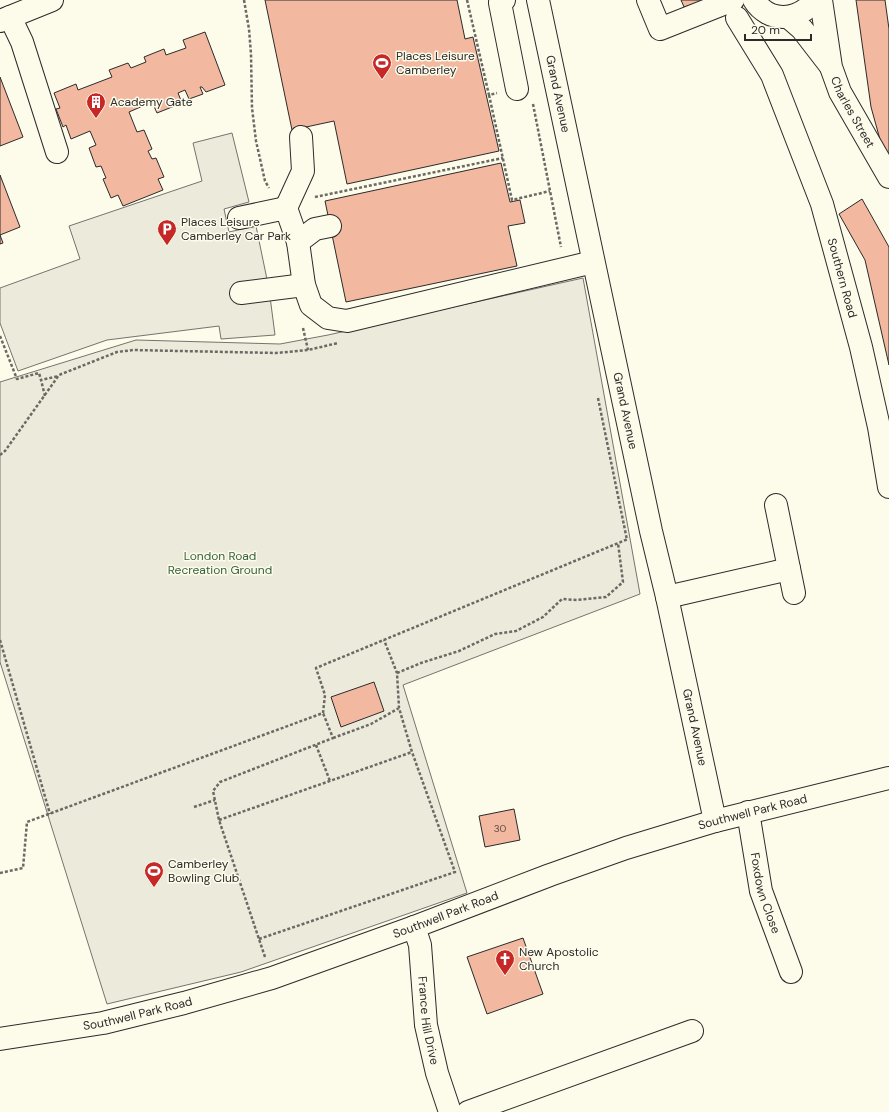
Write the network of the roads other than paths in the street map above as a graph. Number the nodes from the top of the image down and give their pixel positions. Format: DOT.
graph roads {
  1 [pos="52,0"];
  2 [pos="504,0"];
  3 [pos="538,0"];
  4 [pos="648,0"];
  5 [pos="754,0"];
  6 [pos="815,0"];
  7 [pos="820,0"];
  8 [pos="735,9"];
  9 [pos="788,17"];
  10 [pos="5,19"];
  11 [pos="831,67"];
  12 [pos="525,95"];
  13 [pos="301,137"];
  14 [pos="57,152"];
  15 [pos="889,177"];
  16 [pos="286,208"];
  17 [pos="239,218"];
  18 [pos="331,232"];
  19 [pos="299,247"];
  20 [pos="593,262"];
  21 [pos="304,285"];
  22 [pos="241,293"];
  23 [pos="889,487"];
  24 [pos="776,505"];
  25 [pos="789,569"];
  26 [pos="794,593"];
  27 [pos="667,597"];
  28 [pos="889,778"];
  29 [pos="748,812"];
  30 [pos="716,821"];
  31 [pos="414,927"];
  32 [pos="791,972"];
  33 [pos="692,1030"];
  34 [pos="0,1039"];
  35 [pos="450,1112"];
  36 [pos="468,1112"];
  1 -- 10 [label="street"];
  2 -- 12 [label="street"];
  3 -- 20 [label="street, Grand Avenue"];
  4 -- 8 [label="street"];
  5 -- 9 [label="street"];
  6 -- 9 [label="street"];
  7 -- 11 [label="street, Charles Street"];
  8 -- 23 [label="street, Southern Road"];
  9 -- 11 [label="street, Charles Street"];
  10 -- 14 [label="street"];
  11 -- 15 [label="street, Charles Street"];
  13 -- 16 [label="street"];
  16 -- 17 [label="street"];
  16 -- 19 [label="street"];
  18 -- 19 [label="street"];
  19 -- 21 [label="street"];
  20 -- 21 [label="street"];
  20 -- 27 [label="street, Grand Avenue"];
  21 -- 22 [label="street"];
  24 -- 25 [label="street"];
  25 -- 26 [label="street"];
  25 -- 27 [label="street"];
  27 -- 30 [label="street, Grand Avenue"];
  28 -- 29 [label="street, Southwell Park Road"];
  29 -- 30 [label="street, Southwell Park Road"];
  29 -- 32 [label="street, Foxdown Close"];
  30 -- 31 [label="street, Southwell Park Road"];
  31 -- 34 [label="street, Southwell Park Road"];
  31 -- 35 [label="street, France Hill Drive"];
  33 -- 36 [label="street"];
}
